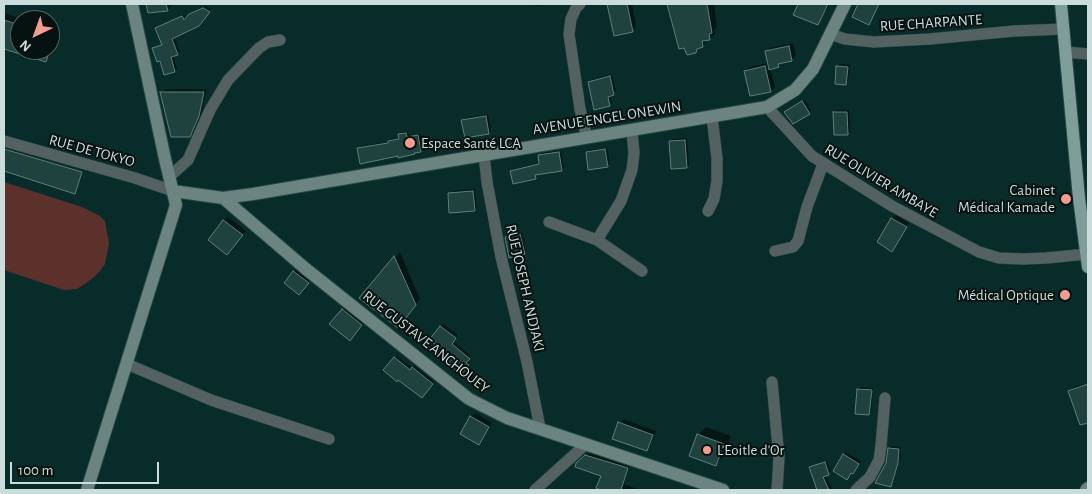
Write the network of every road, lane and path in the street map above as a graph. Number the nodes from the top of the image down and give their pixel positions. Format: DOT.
graph roads {
  1 [pos="132,4"];
  2 [pos="580,4"];
  3 [pos="845,4"];
  4 [pos="1061,4"];
  5 [pos="1064,29"];
  6 [pos="830,34"];
  7 [pos="280,40"];
  8 [pos="1065,52"];
  9 [pos="1088,54"];
  10 [pos="767,107"];
  11 [pos="712,117"];
  12 [pos="632,130"];
  13 [pos="586,138"];
  14 [pos="4,141"];
  15 [pos="484,155"];
  16 [pos="822,164"];
  17 [pos="169,177"];
  18 [pos="173,191"];
  19 [pos="223,198"];
  20 [pos="708,211"];
  21 [pos="549,222"];
  22 [pos="597,240"];
  23 [pos="775,251"];
  24 [pos="1087,254"];
  25 [pos="1088,267"];
  26 [pos="642,271"];
  27 [pos="127,364"];
  28 [pos="772,382"];
  29 [pos="884,398"];
  30 [pos="540,428"];
  31 [pos="329,439"];
  32 [pos="586,444"];
  33 [pos="87,490"];
  34 [pos="535,490"];
  35 [pos="723,490"];
  36 [pos="777,490"];
  37 [pos="856,490"];
  1 -- 17 [label="street"];
  2 -- 13 [label="street"];
  3 -- 6 [label="street, AVENUE ENGEL ONEWIN"];
  4 -- 5 [label="main road"];
  5 -- 6 [label="street, RUE CHARPANTE"];
  5 -- 8 [label="main road"];
  6 -- 10 [label="street, AVENUE ENGEL ONEWIN"];
  7 -- 17 [label="street"];
  8 -- 9 [label="street"];
  8 -- 24 [label="main road"];
  10 -- 11 [label="street, AVENUE ENGEL ONEWIN"];
  10 -- 16 [label="street, RUE OLIVIER AMBAYE"];
  11 -- 12 [label="street, AVENUE ENGEL ONEWIN"];
  11 -- 20 [label="street"];
  12 -- 13 [label="street, AVENUE ENGEL ONEWIN"];
  12 -- 22 [label="street"];
  13 -- 15 [label="street, AVENUE ENGEL ONEWIN"];
  14 -- 18 [label="street, RUE DE TOKYO"];
  15 -- 19 [label="street, AVENUE ENGEL ONEWIN"];
  15 -- 30 [label="street, RUE JOSEPH ANDJAKI"];
  16 -- 23 [label="street"];
  16 -- 24 [label="street, RUE OLIVIER AMBAYE"];
  17 -- 18 [label="street"];
  18 -- 19 [label="street, AVENUE ENGEL ONEWIN"];
  18 -- 27 [label="street"];
  19 -- 30 [label="street, RUE GUSTAVE ANCHOUEY"];
  21 -- 22 [label="street"];
  22 -- 26 [label="street"];
  24 -- 25 [label="main road"];
  27 -- 31 [label="street"];
  27 -- 33 [label="street"];
  28 -- 36 [label="street"];
  29 -- 37 [label="street"];
  30 -- 32 [label="street, RUE GUSTAVE ANCHOUEY"];
  32 -- 34 [label="street"];
  32 -- 35 [label="street, RUE GUSTAVE ANCHOUEY"];
}
